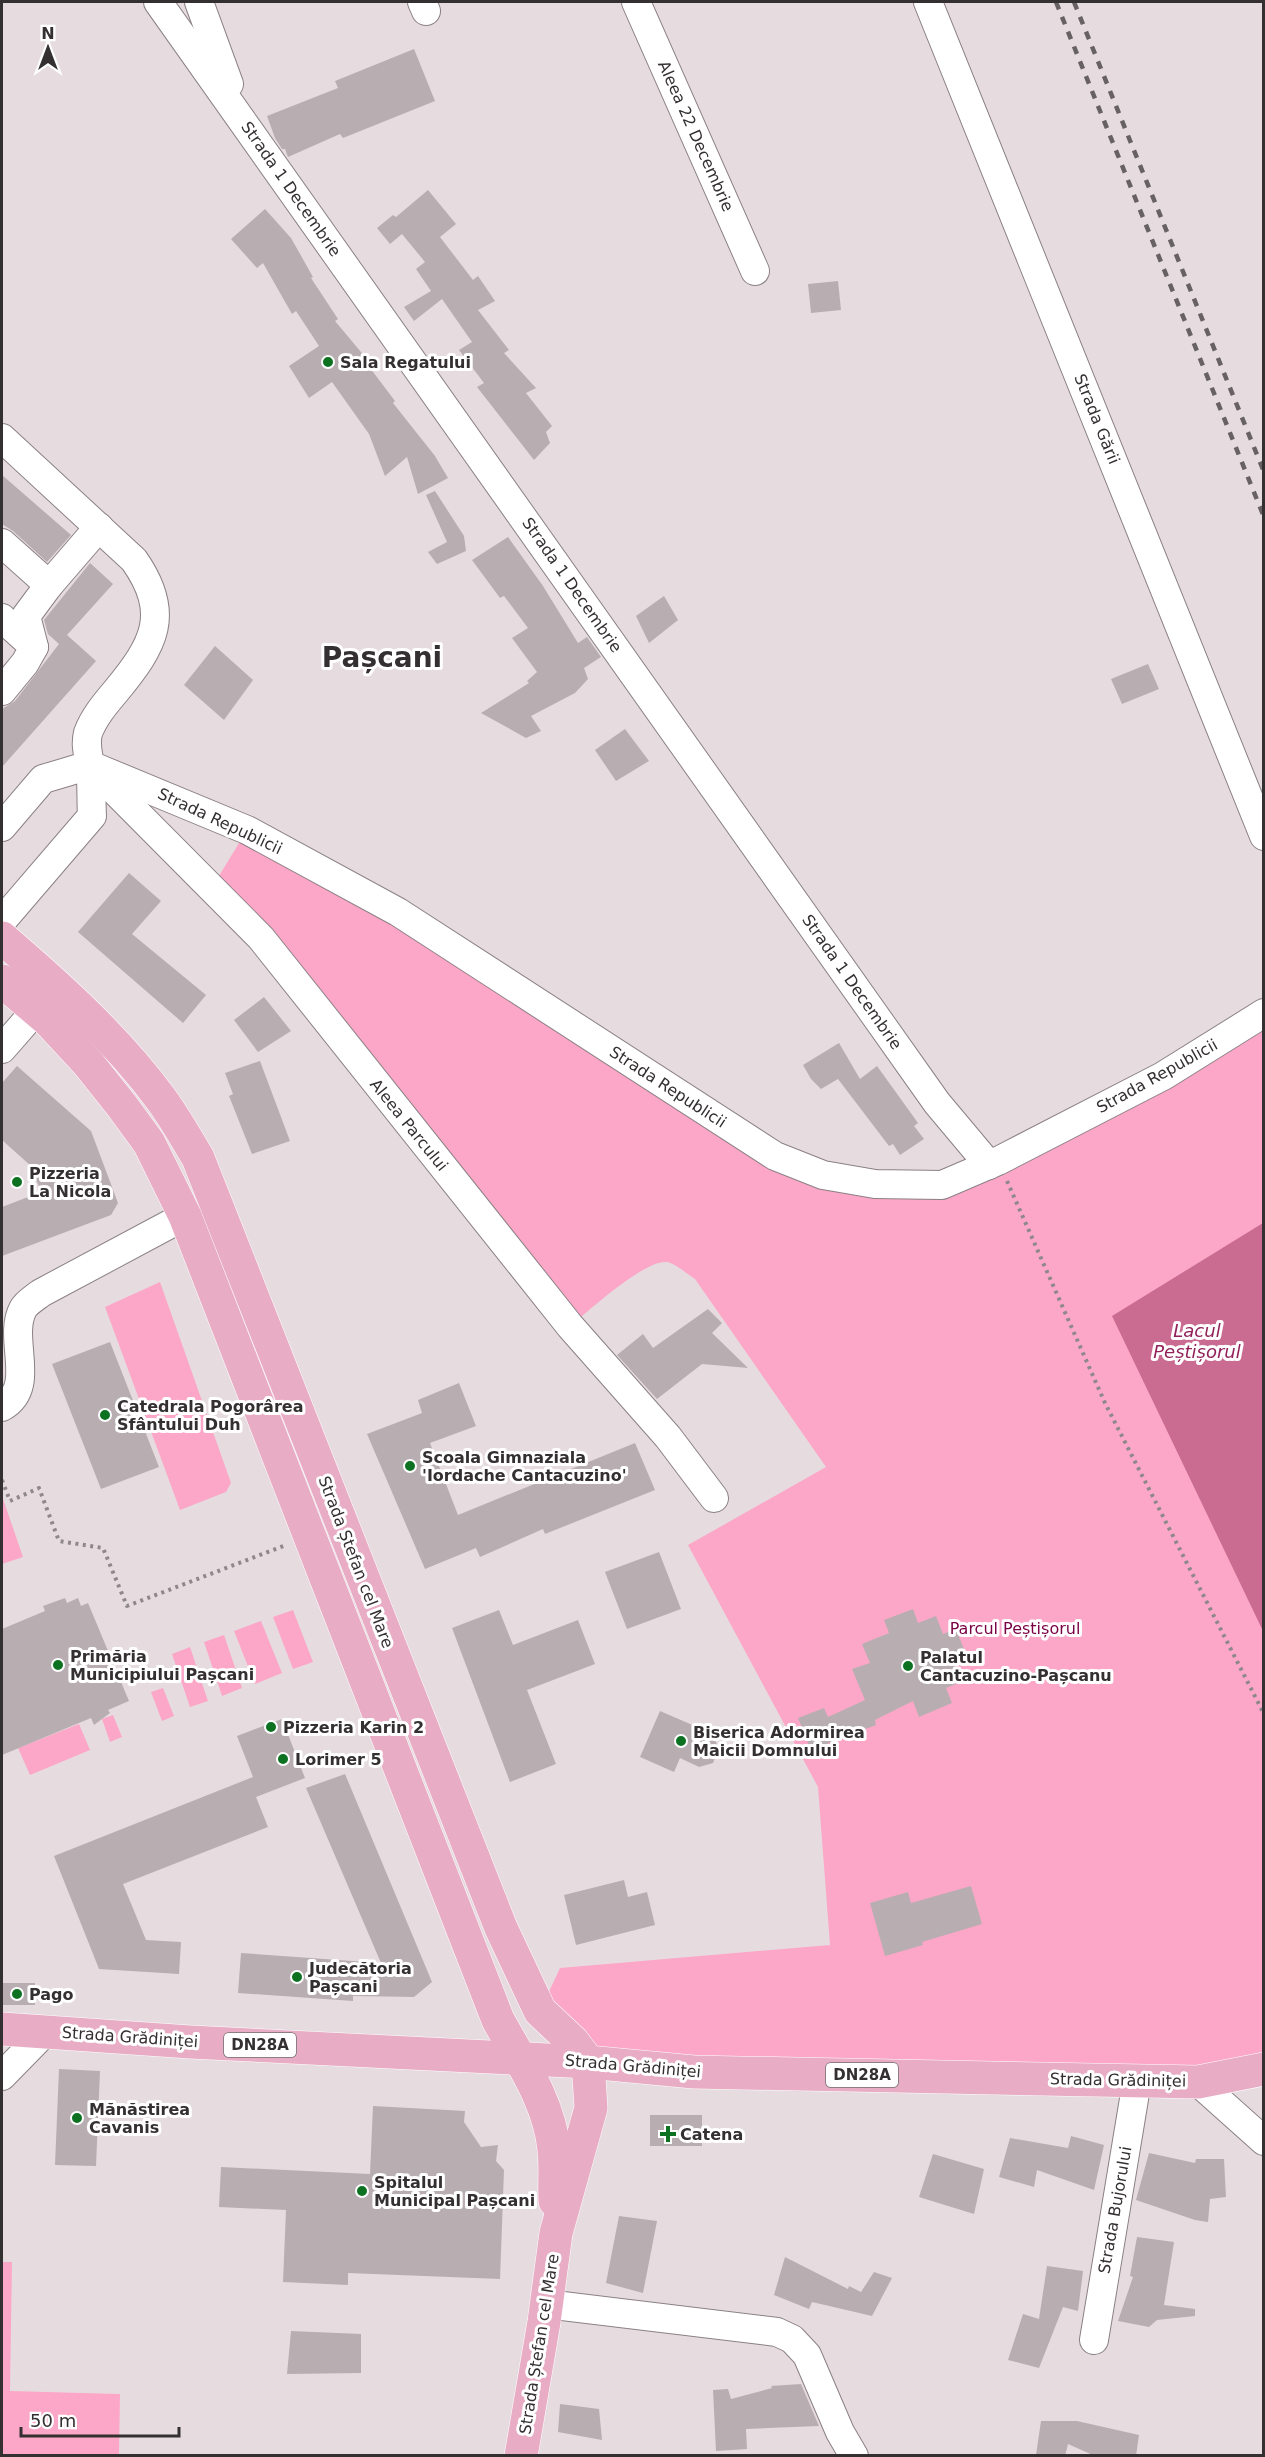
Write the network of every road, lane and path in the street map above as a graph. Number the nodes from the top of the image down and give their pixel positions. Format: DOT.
graph roads {
  1 [pos="158,2"];
  2 [pos="199,2"];
  3 [pos="636,2"];
  4 [pos="928,2"];
  5 [pos="240,118"];
  6 [pos="755,271"];
  7 [pos="2,438"];
  8 [pos="99,527"];
  9 [pos="2,543"];
  10 [pos="49,585"];
  11 [pos="2,618"];
  12 [pos="34,647"];
  13 [pos="2,692"];
  14 [pos="90,765"];
  15 [pos="2,827"];
  16 [pos="1263,836"];
  17 [pos="2,921"];
  18 [pos="2,938"];
  19 [pos="2,981"];
  20 [pos="58,985"];
  21 [pos="36,1011"];
  22 [pos="1263,1013"];
  23 [pos="2,1049"];
  24 [pos="994,1163"];
  25 [pos="185,1216"];
  26 [pos="288,1389"];
  27 [pos="257,1402"];
  28 [pos="7,1403"];
  29 [pos="2,1480"];
  30 [pos="7,1494"];
  31 [pos="2,1497"];
  32 [pos="714,1498"];
  33 [pos="309,1536"];
  34 [pos="1263,1714"];
  35 [pos="2,2029"];
  36 [pos="45,2032"];
  37 [pos="519,2059"];
  38 [pos="588,2061"];
  39 [pos="1263,2069"];
  40 [pos="2,2076"];
  41 [pos="1137,2081"];
  42 [pos="1198,2082"];
  43 [pos="1263,2141"];
  44 [pos="556,2233"];
  45 [pos="546,2304"];
  46 [pos="1094,2340"];
  47 [pos="521,2456"];
  48 [pos="854,2456"];
  1 -- 5 [label="street, Strada 1 Decembrie"];
  2 -- 5 [label="street"];
  3 -- 6 [label="street, Aleea 22 Decembrie"];
  4 -- 16 [label="street, Strada Gării"];
  5 -- 24 [label="street, Strada 1 Decembrie"];
  7 -- 8 [label="street"];
  8 -- 10 [label="street"];
  8 -- 14 [label="street"];
  9 -- 10 [label="street"];
  10 -- 12 [label="street"];
  11 -- 12 [label="street"];
  12 -- 13 [label="street"];
  14 -- 15 [label="street"];
  14 -- 17 [label="street"];
  14 -- 24 [label="street, Strada Republicii"];
  14 -- 32 [label="street, Aleea Parcului"];
  18 -- 20 [label="main road, Strada Ștefan cel Mare"];
  19 -- 21 [label="main road, Strada Ștefan cel Mare"];
  20 -- 21 [label="street"];
  20 -- 26 [label="main road, Strada Ștefan cel Mare"];
  21 -- 23 [label="street"];
  21 -- 25 [label="main road, Strada Ștefan cel Mare"];
  22 -- 24 [label="street, Strada Republicii"];
  24 -- 34 [label="path"];
  25 -- 27 [label="main road, Strada Ștefan cel Mare"];
  25 -- 28 [label="street"];
  26 -- 27 [label="main road"];
  26 -- 38 [label="main road, Strada Ștefan cel Mare"];
  27 -- 33 [label="main road, Strada Ștefan cel Mare"];
  29 -- 30 [label="path"];
  30 -- 31 [label="path"];
  30 -- 33 [label="path"];
  33 -- 37 [label="main road, Strada Ștefan cel Mare"];
  35 -- 36 [label="main road, Strada Grădiniței / DN28A"];
  36 -- 37 [label="main road, Strada Grădiniței / DN28A"];
  36 -- 40 [label="street"];
  37 -- 38 [label="main road, Strada Grădiniței / DN28A"];
  37 -- 44 [label="main road, Strada Ștefan cel Mare"];
  38 -- 41 [label="main road, Strada Grădiniței / DN28A"];
  38 -- 44 [label="main road, Strada Ștefan cel Mare"];
  39 -- 42 [label="main road, Strada Grădiniței / DN28A"];
  41 -- 42 [label="main road, Strada Grădiniței / DN28A"];
  41 -- 46 [label="street, Strada Bujorului"];
  42 -- 43 [label="street"];
  44 -- 45 [label="main road, Strada Ștefan cel Mare"];
  45 -- 47 [label="main road, Strada Ștefan cel Mare"];
  45 -- 48 [label="street"];
}
